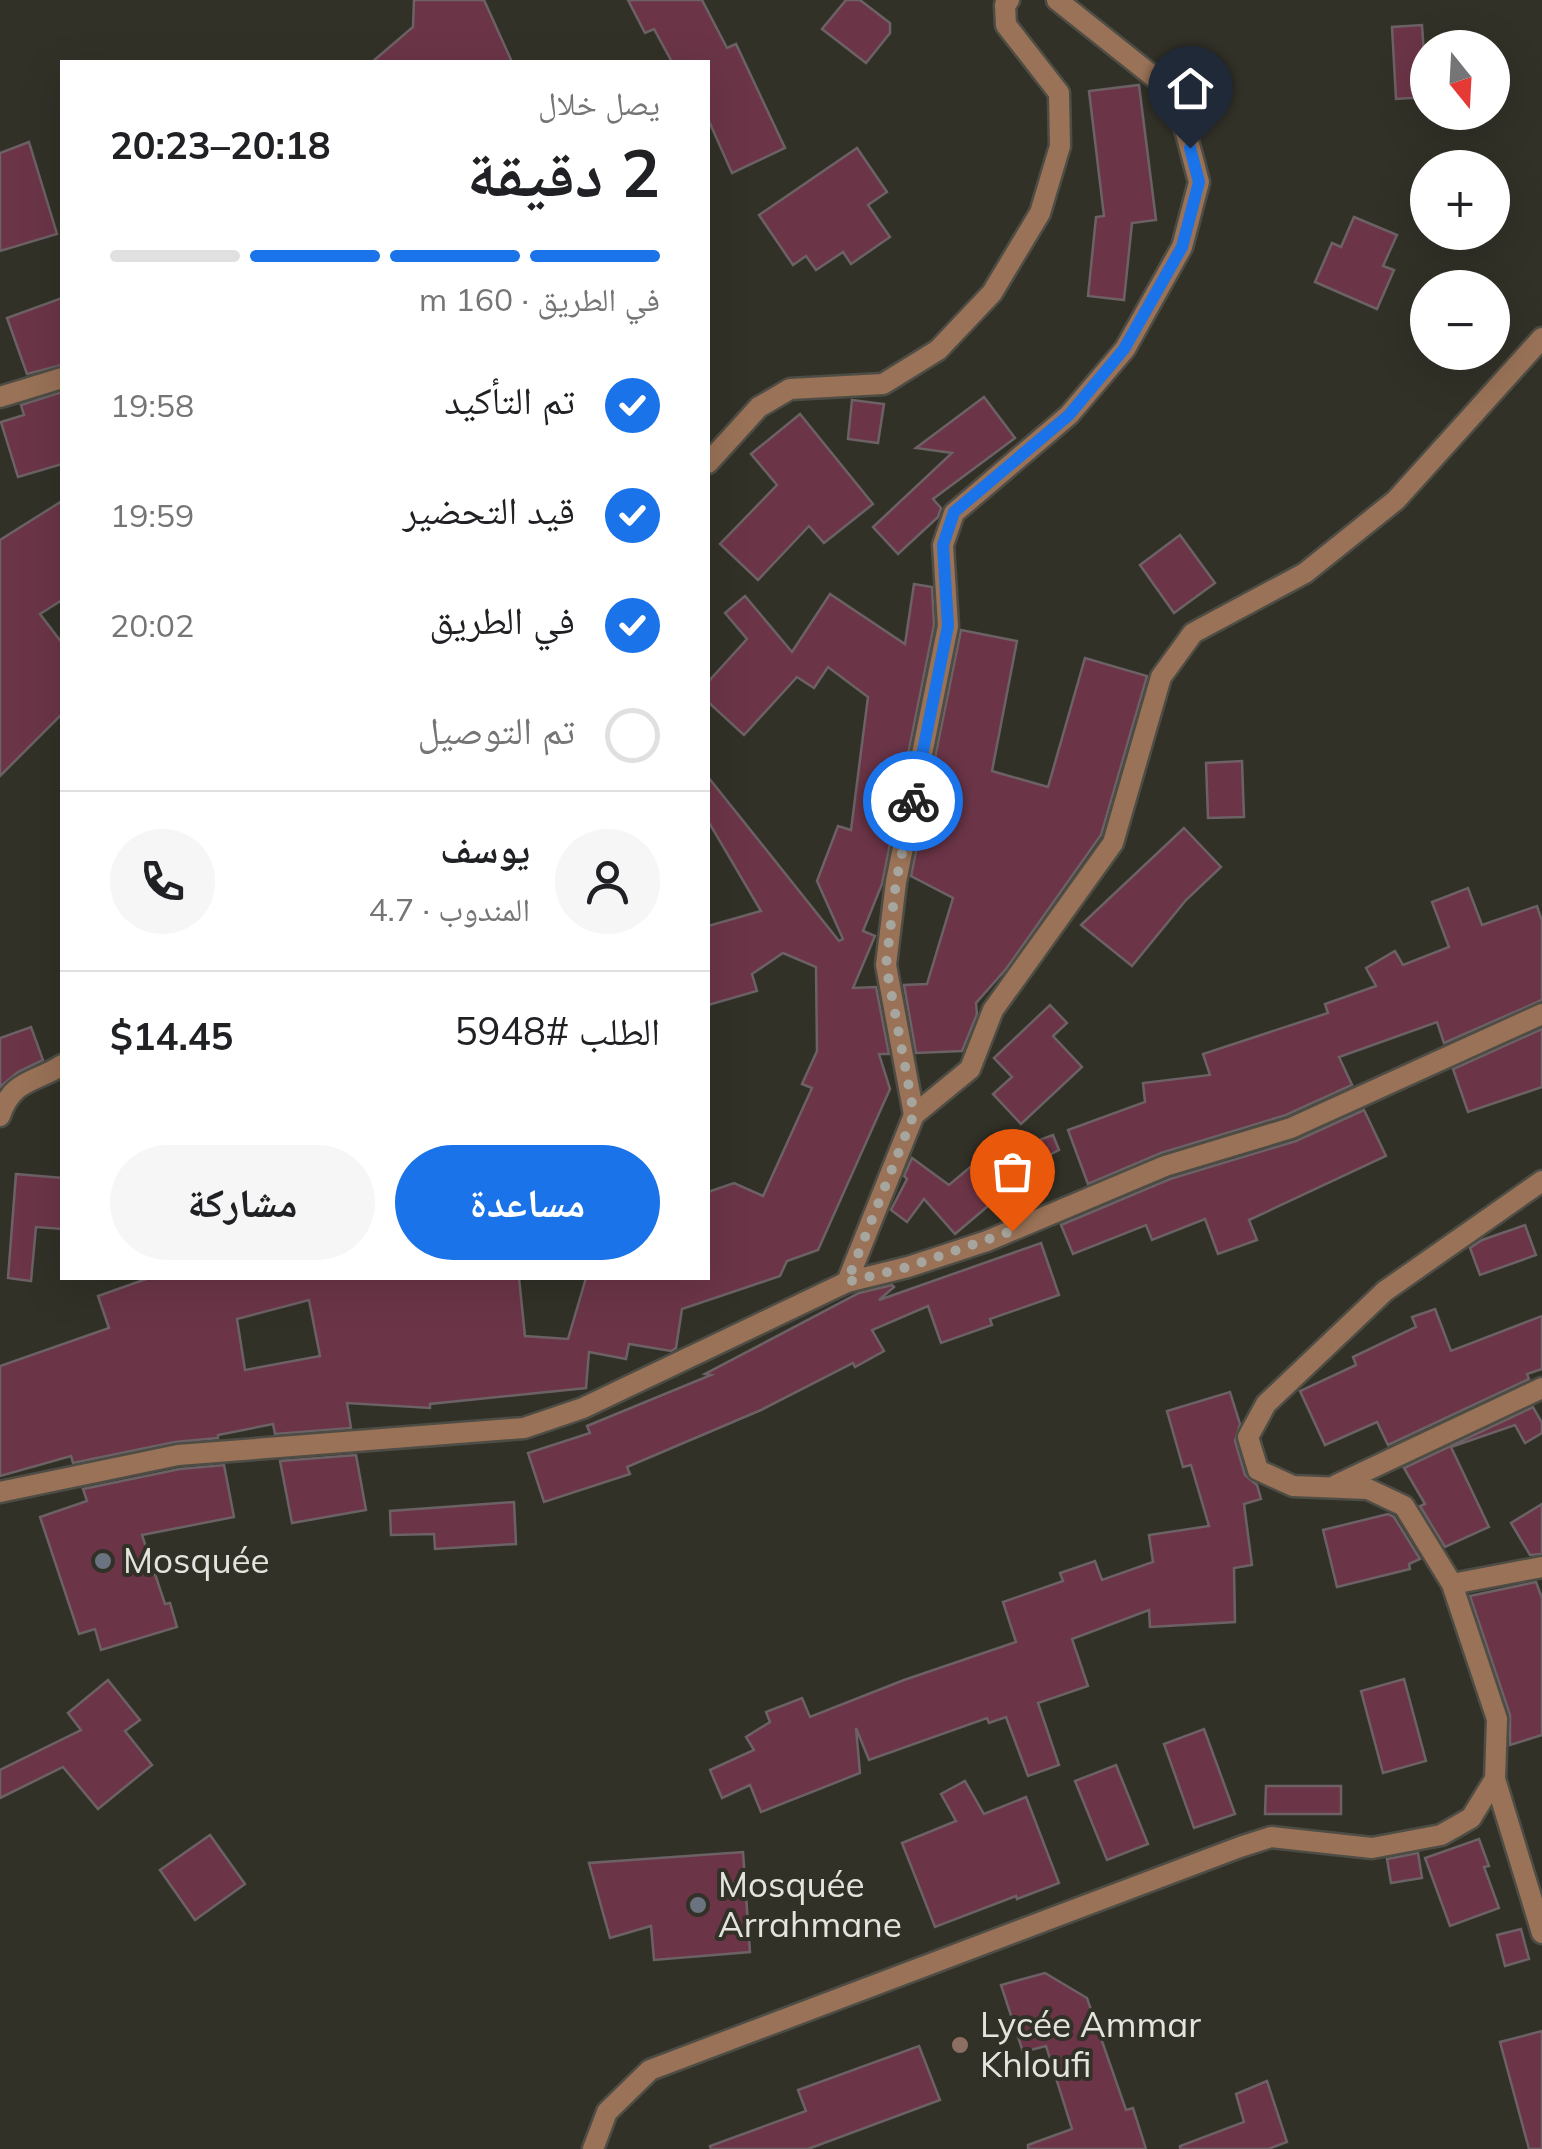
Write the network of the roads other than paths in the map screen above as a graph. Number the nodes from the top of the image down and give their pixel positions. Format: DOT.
graph roads {
  1 [pos="1009,0"];
  2 [pos="1057,0"];
  3 [pos="1542,338"];
  4 [pos="60,379"];
  5 [pos="0,396"];
  6 [pos="710,461"];
  7 [pos="1542,1014"];
  8 [pos="60,1066"];
  9 [pos="914,1114"];
  10 [pos="0,1116"];
  11 [pos="1542,1181"];
  12 [pos="847,1282"];
  13 [pos="1542,1388"];
  14 [pos="1330,1488"];
  15 [pos="0,1492"];
  16 [pos="1542,1567"];
  17 [pos="1452,1584"];
  18 [pos="1495,1779"];
  19 [pos="1542,1934"];
  20 [pos="594,2149"];
  1 -- 6 [label="street"];
  2 -- 9 [label="street"];
  3 -- 9 [label="street"];
  4 -- 5 [label="street"];
  7 -- 12 [label="street"];
  8 -- 10 [label="street"];
  9 -- 12 [label="street"];
  11 -- 14 [label="street"];
  12 -- 15 [label="street"];
  13 -- 14 [label="street"];
  14 -- 17 [label="street"];
  16 -- 17 [label="street"];
  17 -- 18 [label="street"];
  18 -- 19 [label="street"];
  18 -- 20 [label="street"];
}
